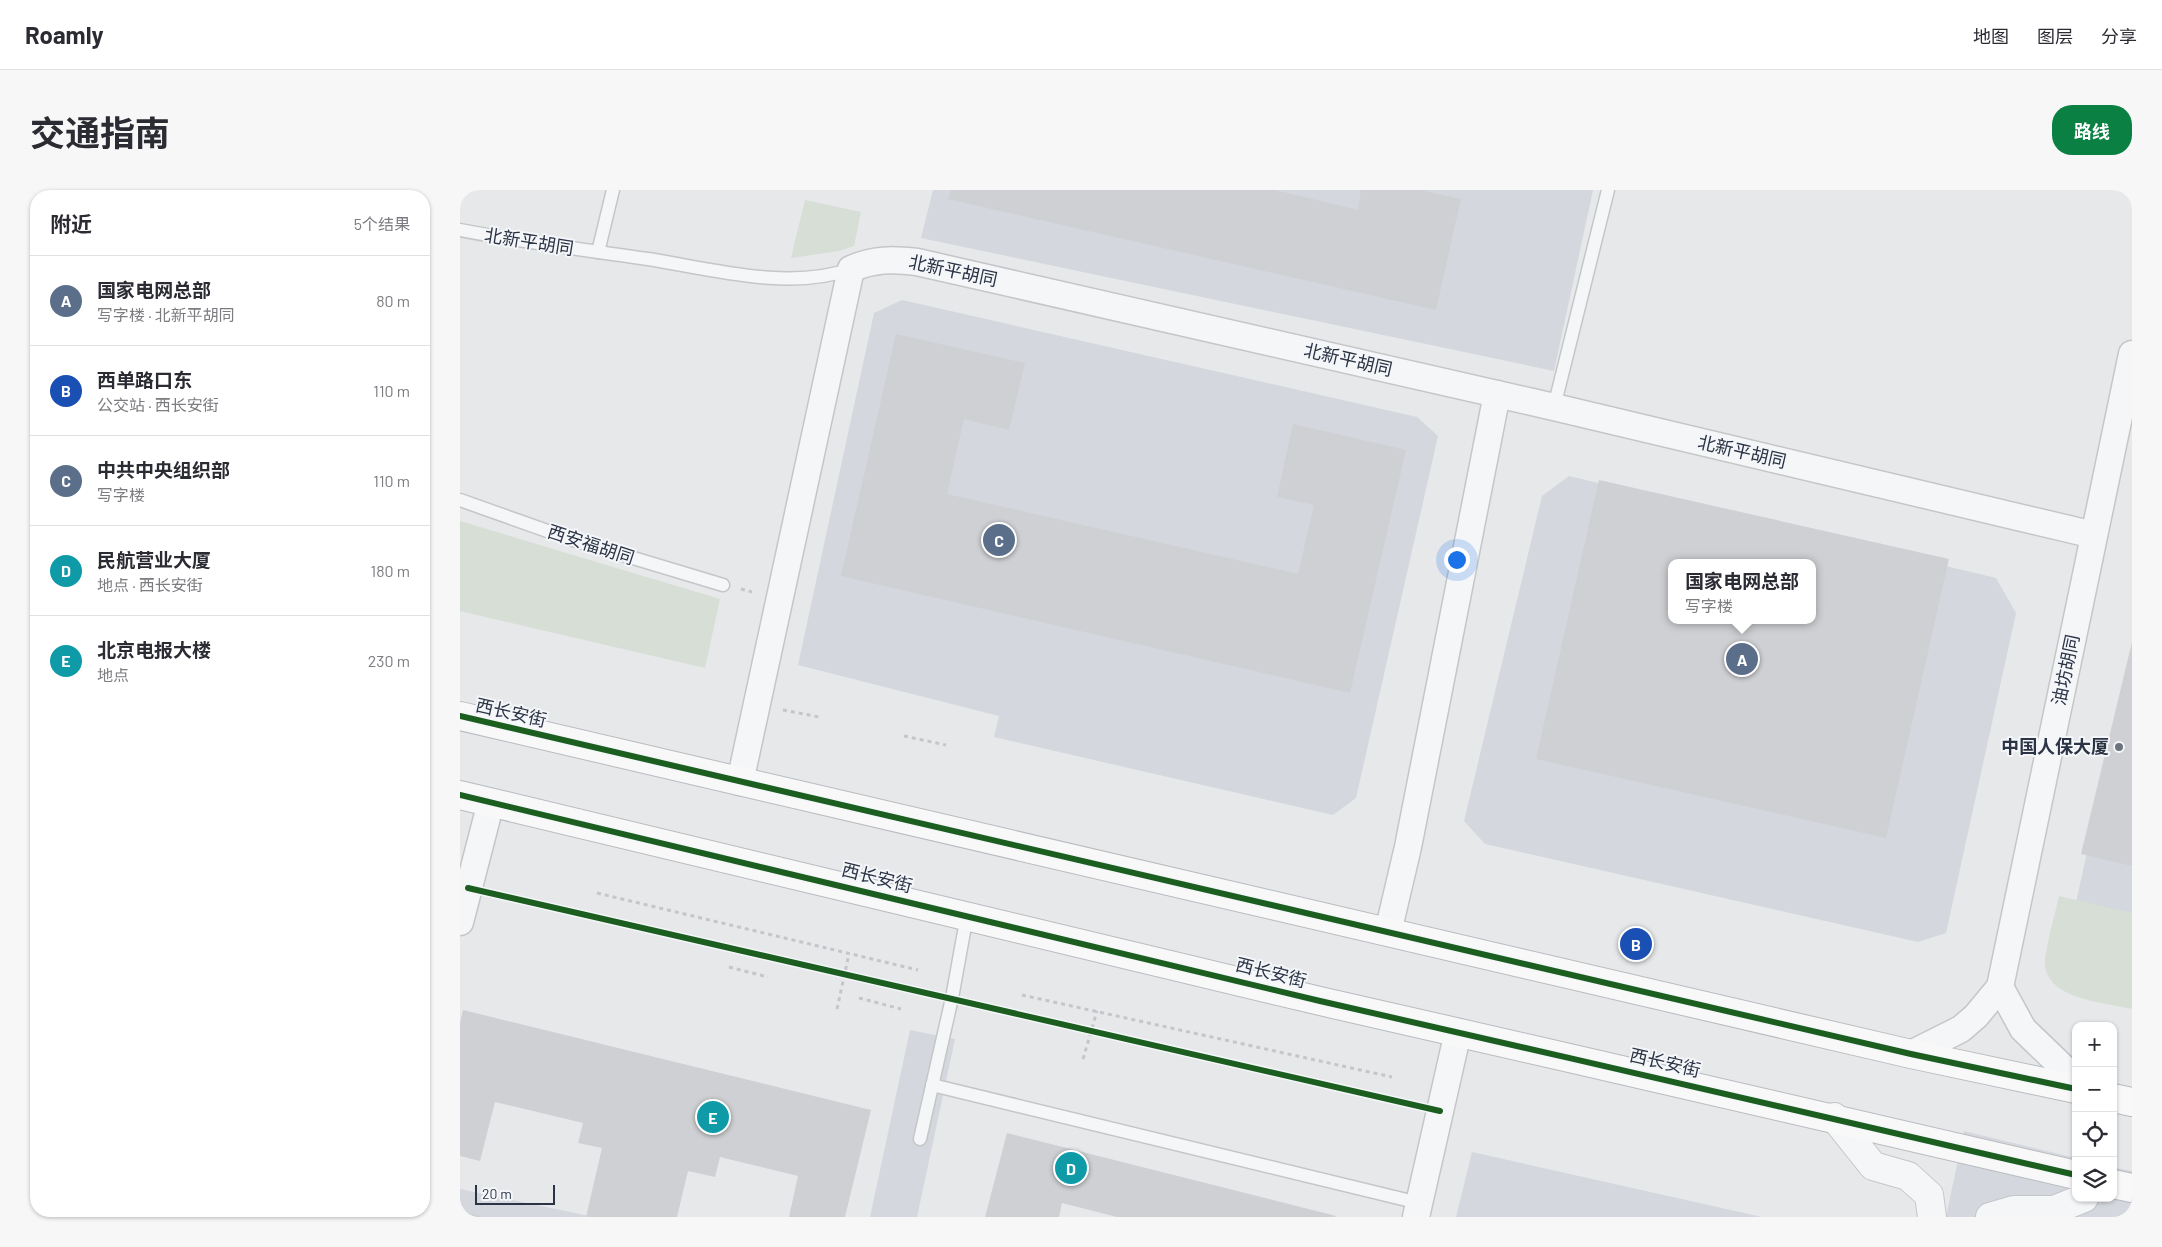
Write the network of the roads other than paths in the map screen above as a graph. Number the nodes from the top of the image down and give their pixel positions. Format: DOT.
graph roads {
  1 [pos="613,190"];
  2 [pos="1608,190"];
  3 [pos="460,230"];
  4 [pos="598,252"];
  5 [pos="850,269"];
  6 [pos="2132,358"];
  7 [pos="1497,394"];
  8 [pos="1554,407"];
  9 [pos="460,500"];
  10 [pos="2094,535"];
  11 [pos="723,585"];
  12 [pos="460,716"];
  13 [pos="740,782"];
  14 [pos="460,795"];
  15 [pos="491,802"];
  16 [pos="968,915"];
  17 [pos="460,922"];
  18 [pos="1388,932"];
  19 [pos="2000,987"];
  20 [pos="1458,1032"];
  21 [pos="1911,1054"];
  22 [pos="2072,1076"];
  23 [pos="932,1085"];
  24 [pos="2072,1088"];
  25 [pos="2117,1099"];
  26 [pos="2132,1102"];
  27 [pos="1834,1117"];
  28 [pos="920,1139"];
  29 [pos="2072,1174"];
  30 [pos="2074,1202"];
  31 [pos="1417,1210"];
  32 [pos="1932,1217"];
  33 [pos="1990,1217"];
  1 -- 4 [label="lane, 北新平胡同"];
  2 -- 8 [label="lane"];
  3 -- 4 [label="lane, 北新平胡同"];
  4 -- 5 [label="lane, 北新平胡同"];
  5 -- 7 [label="street, 北新平胡同"];
  5 -- 13 [label="street"];
  6 -- 10 [label="street, 油坊胡同"];
  7 -- 8 [label="street, 北新平胡同"];
  7 -- 18 [label="street"];
  8 -- 10 [label="street, 北新平胡同"];
  9 -- 11 [label="lane, 西安福胡同"];
  10 -- 19 [label="street, 油坊胡同"];
  12 -- 13 [label="highway, 西长安街"];
  13 -- 18 [label="highway, 西长安街"];
  14 -- 15 [label="highway, 西长安街"];
  15 -- 16 [label="highway, 西长安街"];
  15 -- 17 [label="street"];
  16 -- 20 [label="highway, 西长安街"];
  16 -- 23 [label="lane"];
  18 -- 21 [label="highway, 西长安街"];
  19 -- 21 [label="street, 油坊胡同"];
  19 -- 22 [label="street"];
  20 -- 27 [label="highway, 西长安街"];
  20 -- 31 [label="street"];
  21 -- 24 [label="highway, 西长安街"];
  23 -- 28 [label="lane"];
  23 -- 31 [label="lane"];
  25 -- 26 [label="highway"];
  27 -- 29 [label="highway, 西长安街"];
  27 -- 32 [label="street"];
  30 -- 33 [label="street"];
}
